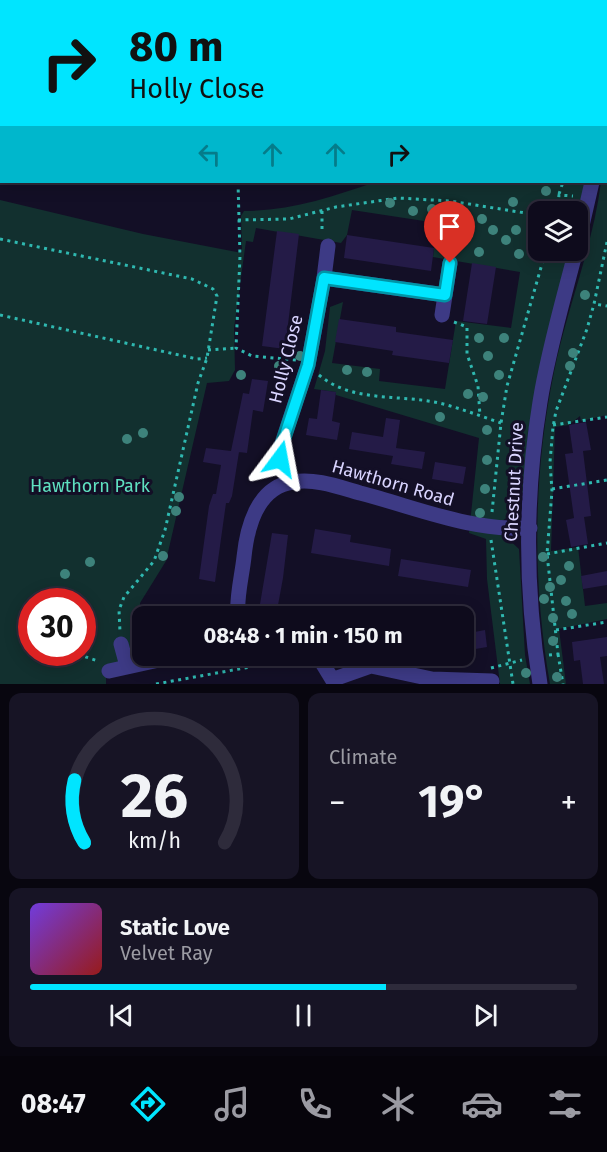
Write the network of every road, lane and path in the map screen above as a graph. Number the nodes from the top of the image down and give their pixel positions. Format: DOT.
graph roads {
  1 [pos="563,183"];
  2 [pos="592,183"];
  3 [pos="559,195"];
  4 [pos="590,198"];
  5 [pos="558,201"];
  6 [pos="588,206"];
  7 [pos="322,211"];
  8 [pos="528,213"];
  9 [pos="238,220"];
  10 [pos="0,239"];
  11 [pos="607,242"];
  12 [pos="328,246"];
  13 [pos="543,261"];
  14 [pos="573,261"];
  15 [pos="450,263"];
  16 [pos="324,278"];
  17 [pos="445,295"];
  18 [pos="594,304"];
  19 [pos="607,306"];
  20 [pos="0,315"];
  21 [pos="442,315"];
  22 [pos="236,348"];
  23 [pos="208,351"];
  24 [pos="207,358"];
  25 [pos="480,416"];
  26 [pos="607,417"];
  27 [pos="553,425"];
  28 [pos="607,480"];
  29 [pos="291,482"];
  30 [pos="552,489"];
  31 [pos="489,527"];
  32 [pos="530,528"];
  33 [pos="607,543"];
  34 [pos="547,554"];
  35 [pos="239,606"];
  36 [pos="607,622"];
  37 [pos="556,630"];
  38 [pos="121,644"];
  39 [pos="558,654"];
  40 [pos="536,657"];
  41 [pos="96,659"];
  42 [pos="509,662"];
  43 [pos="132,665"];
  44 [pos="127,666"];
  45 [pos="259,666"];
  46 [pos="323,666"];
  47 [pos="109,670"];
  48 [pos="486,681"];
  49 [pos="334,682"];
  50 [pos="156,684"];
  51 [pos="513,684"];
  52 [pos="540,684"];
  53 [pos="563,684"];
  1 -- 3 [label="path"];
  2 -- 4 [label="street"];
  3 -- 4 [label="path"];
  3 -- 5 [label="path"];
  4 -- 6 [label="street"];
  7 -- 8 [label="path"];
  7 -- 9 [label="path"];
  7 -- 12 [label="path"];
  10 -- 23 [label="path"];
  11 -- 18 [label="path"];
  12 -- 16 [label="street, Holly Close"];
  13 -- 31 [label="path"];
  14 -- 32 [label="street, Chestnut Drive"];
  15 -- 17 [label="street"];
  16 -- 17 [label="street"];
  16 -- 29 [label="street, Holly Close"];
  17 -- 21 [label="street"];
  18 -- 19 [label="path"];
  18 -- 27 [label="path"];
  20 -- 24 [label="path"];
  21 -- 25 [label="path"];
  22 -- 23 [label="path"];
  23 -- 24 [label="path"];
  24 -- 38 [label="path"];
  26 -- 27 [label="path"];
  27 -- 30 [label="path"];
  28 -- 30 [label="path"];
  29 -- 31 [label="street, Hawthorn Road"];
  29 -- 35 [label="street"];
  30 -- 34 [label="path"];
  31 -- 32 [label="street, Hawthorn Road"];
  31 -- 42 [label="path"];
  32 -- 40 [label="street, Chestnut Drive"];
  33 -- 34 [label="path"];
  34 -- 37 [label="path"];
  36 -- 37 [label="path"];
  37 -- 39 [label="path"];
  38 -- 44 [label="street"];
  39 -- 40 [label="path"];
  39 -- 53 [label="path"];
  40 -- 42 [label="path"];
  40 -- 52 [label="street, Chestnut Drive"];
  41 -- 47 [label="path"];
  42 -- 48 [label="path"];
  42 -- 51 [label="path"];
  43 -- 44 [label="street"];
  44 -- 47 [label="street"];
  45 -- 50 [label="path"];
  46 -- 49 [label="street"];
  48 -- 49 [label="street"];
}
